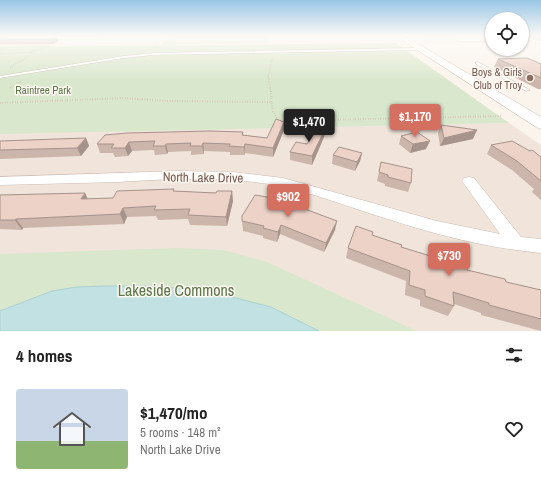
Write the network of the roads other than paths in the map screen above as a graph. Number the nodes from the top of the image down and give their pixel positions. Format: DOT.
graph roads {
  1 [pos="289,51"];
  2 [pos="424,51"];
  3 [pos="477,63"];
  4 [pos="0,76"];
  5 [pos="528,90"];
  6 [pos="541,124"];
  7 [pos="0,181"];
  8 [pos="469,181"];
  9 [pos="516,243"];
  10 [pos="541,246"];
  1 -- 4 [label="lane"];
  2 -- 6 [label="main road"];
  3 -- 5 [label="lane"];
  7 -- 9 [label="street, North Lake Drive"];
  8 -- 9 [label="street"];
  9 -- 10 [label="street, North Lake Drive"];
}
